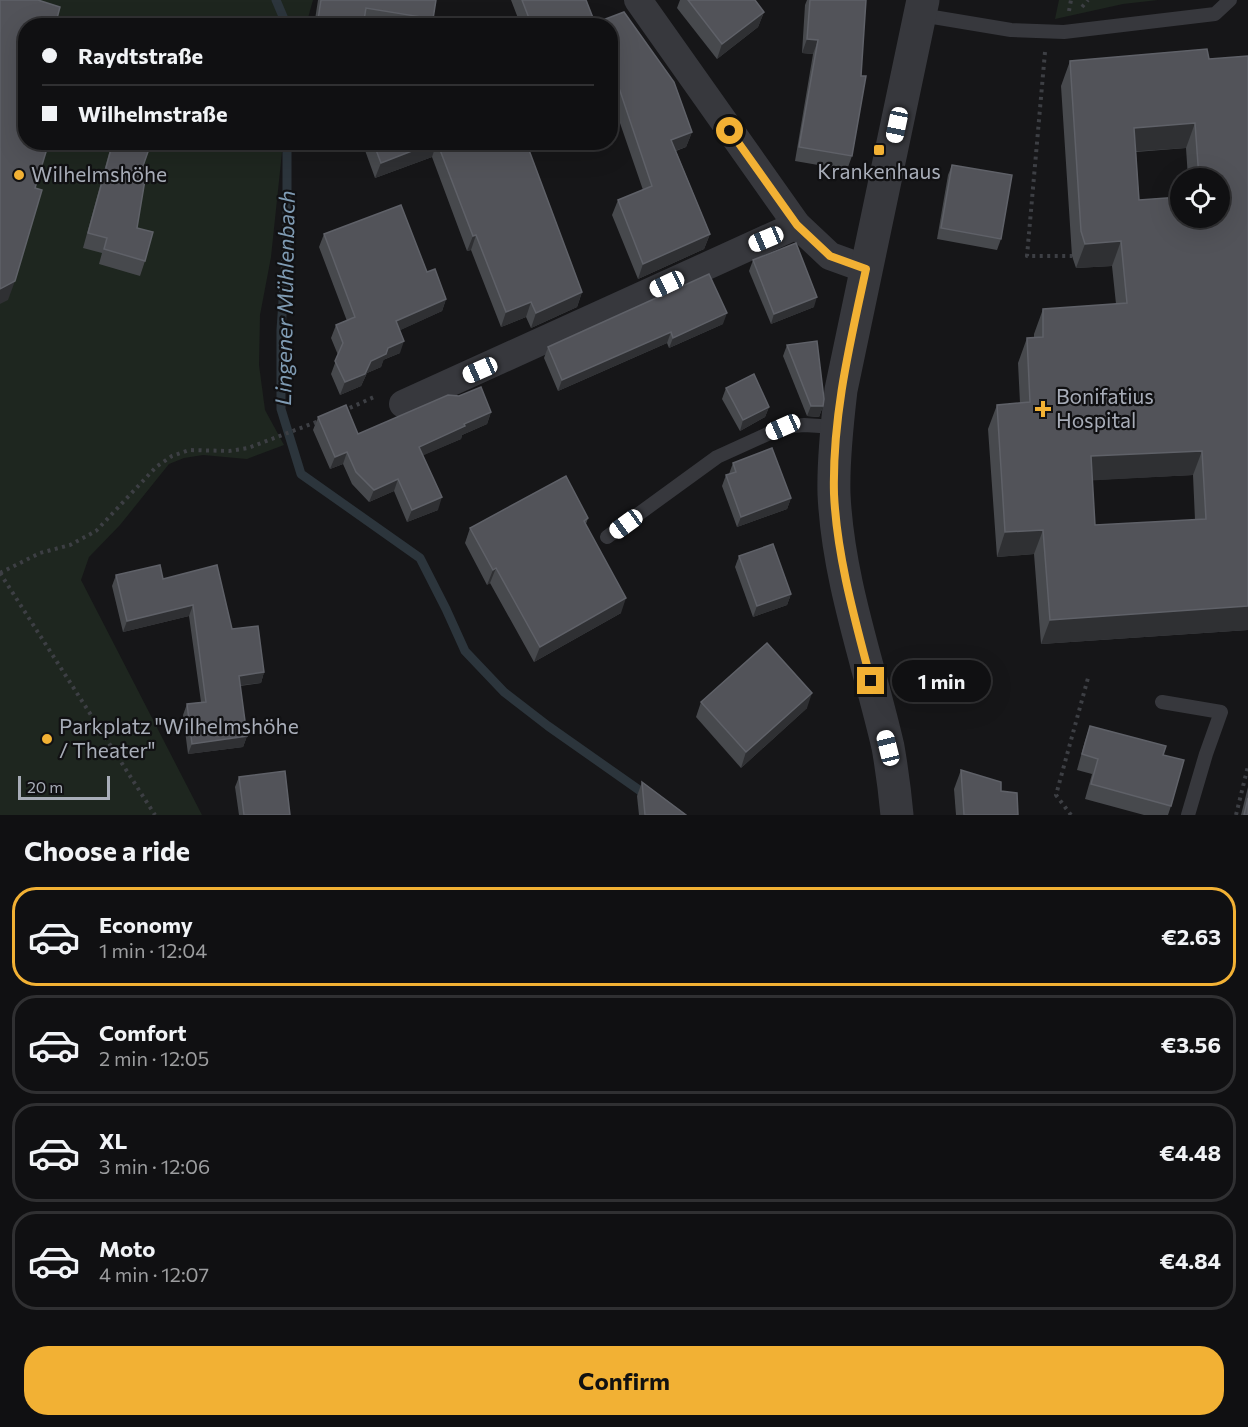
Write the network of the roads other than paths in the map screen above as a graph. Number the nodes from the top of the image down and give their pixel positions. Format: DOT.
graph roads {
  1 [pos="638,0"];
  2 [pos="1230,0"];
  3 [pos="922,8"];
  4 [pos="797,225"];
  5 [pos="866,269"];
  6 [pos="403,404"];
  7 [pos="836,427"];
  8 [pos="607,537"];
  9 [pos="1162,702"];
  10 [pos="897,807"];
  11 [pos="1188,815"];
  1 -- 4 [label="street"];
  2 -- 3 [label="lane"];
  3 -- 5 [label="street"];
  4 -- 5 [label="street"];
  4 -- 6 [label="street"];
  5 -- 7 [label="street"];
  7 -- 8 [label="lane"];
  7 -- 10 [label="street"];
  9 -- 11 [label="lane"];
}
